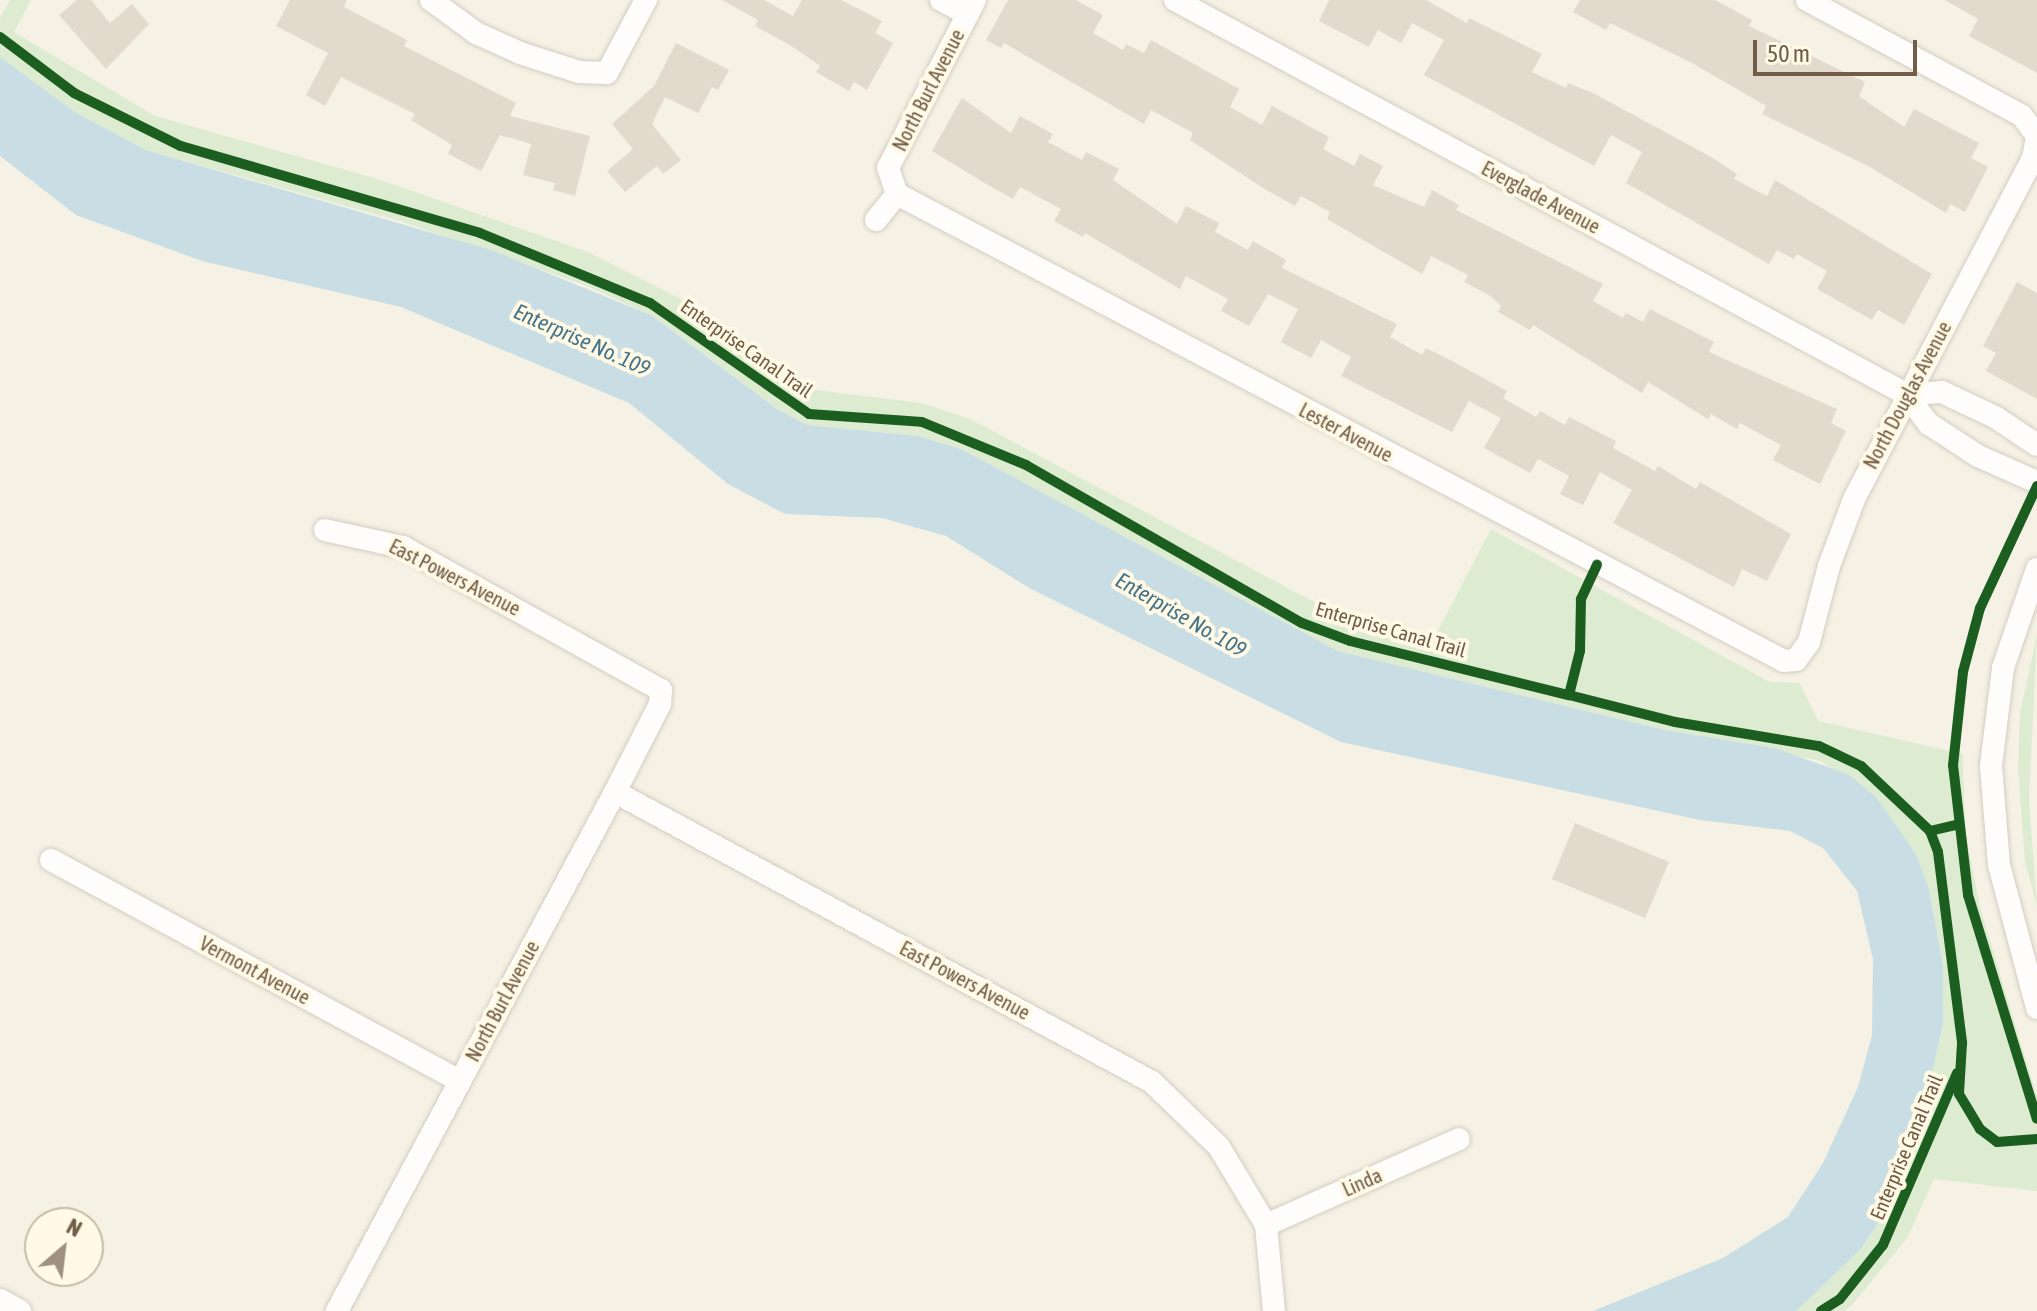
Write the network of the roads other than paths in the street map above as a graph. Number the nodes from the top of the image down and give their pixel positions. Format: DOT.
graph roads {
  1 [pos="431,0"];
  2 [pos="646,0"];
  3 [pos="941,0"];
  4 [pos="1175,0"];
  5 [pos="1807,0"];
  6 [pos="971,7"];
  7 [pos="2037,137"];
  8 [pos="897,194"];
  9 [pos="876,220"];
  10 [pos="1906,394"];
  11 [pos="2037,445"];
  12 [pos="2037,482"];
  13 [pos="325,530"];
  14 [pos="2037,569"];
  15 [pos="1796,660"];
  16 [pos="661,690"];
  17 [pos="615,792"];
  18 [pos="51,860"];
  19 [pos="2037,1008"];
  20 [pos="459,1081"];
  21 [pos="1459,1139"];
  22 [pos="1266,1225"];
  23 [pos="0,1300"];
  24 [pos="20,1311"];
  25 [pos="337,1311"];
  26 [pos="1274,1311"];
  1 -- 2 [label="street"];
  3 -- 6 [label="street"];
  4 -- 10 [label="street, Everglade Avenue"];
  5 -- 7 [label="street"];
  6 -- 8 [label="street, North Burl Avenue"];
  7 -- 10 [label="street, North Douglas Avenue"];
  8 -- 9 [label="street"];
  8 -- 15 [label="street, Lester Avenue"];
  10 -- 11 [label="street, Everglade Avenue"];
  10 -- 12 [label="street, Everglade Avenue"];
  10 -- 15 [label="street, North Douglas Avenue"];
  13 -- 16 [label="street, East Powers Avenue"];
  14 -- 19 [label="street"];
  16 -- 17 [label="street, North Burl Avenue"];
  17 -- 20 [label="street, North Burl Avenue"];
  17 -- 22 [label="street, East Powers Avenue"];
  18 -- 20 [label="street, Vermont Avenue"];
  20 -- 25 [label="street, North Burl Avenue"];
  21 -- 22 [label="street, Linda"];
  22 -- 26 [label="street"];
  23 -- 24 [label="street"];
}
